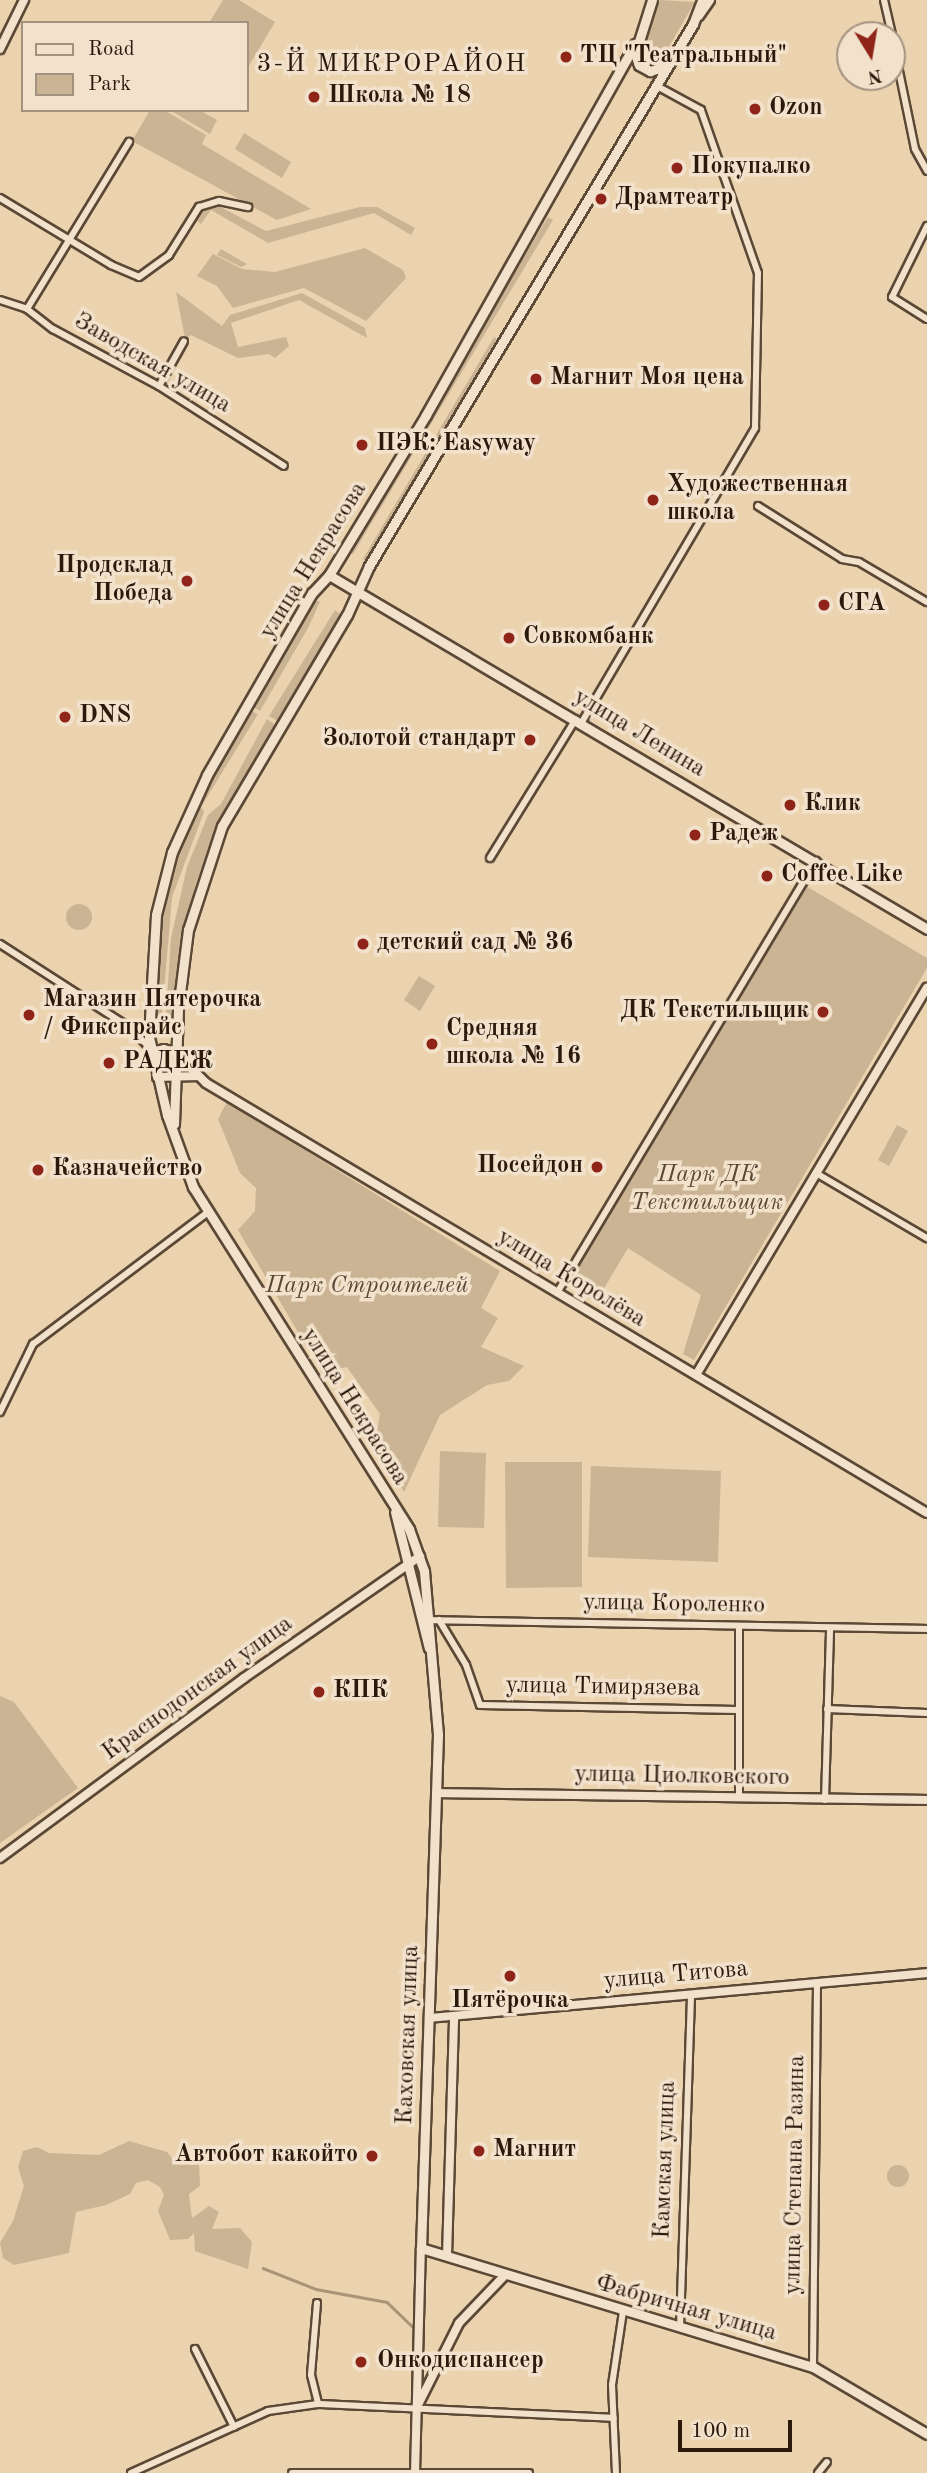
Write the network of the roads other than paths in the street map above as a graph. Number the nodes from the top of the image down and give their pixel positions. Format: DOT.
graph roads {
  1 [pos="24,0"];
  2 [pos="702,0"];
  3 [pos="710,0"];
  4 [pos="884,0"];
  5 [pos="649,3"];
  6 [pos="889,21"];
  7 [pos="693,23"];
  8 [pos="635,44"];
  9 [pos="0,49"];
  10 [pos="668,65"];
  11 [pos="655,85"];
  12 [pos="903,91"];
  13 [pos="129,142"];
  14 [pos="927,171"];
  15 [pos="0,198"];
  16 [pos="248,207"];
  17 [pos="927,226"];
  18 [pos="71,242"];
  19 [pos="0,300"];
  20 [pos="27,309"];
  21 [pos="927,319"];
  22 [pos="184,341"];
  23 [pos="159,386"];
  24 [pos="284,466"];
  25 [pos="758,506"];
  26 [pos="329,575"];
  27 [pos="357,589"];
  28 [pos="927,602"];
  29 [pos="579,721"];
  30 [pos="490,858"];
  31 [pos="816,861"];
  32 [pos="927,929"];
  33 [pos="0,944"];
  34 [pos="927,988"];
  35 [pos="153,1052"];
  36 [pos="176,1053"];
  37 [pos="175,1076"];
  38 [pos="198,1076"];
  39 [pos="157,1077"];
  40 [pos="174,1133"];
  41 [pos="816,1173"];
  42 [pos="207,1213"];
  43 [pos="927,1238"];
  44 [pos="556,1293"];
  45 [pos="696,1375"];
  46 [pos="0,1412"];
  47 [pos="393,1504"];
  48 [pos="927,1513"];
  49 [pos="420,1556"];
  50 [pos="405,1565"];
  51 [pos="421,1619"];
  52 [pos="435,1620"];
  53 [pos="739,1626"];
  54 [pos="830,1629"];
  55 [pos="927,1629"];
  56 [pos="434,1666"];
  57 [pos="827,1709"];
  58 [pos="737,1710"];
  59 [pos="927,1713"];
  60 [pos="436,1793"];
  61 [pos="739,1797"];
  62 [pos="825,1800"];
  63 [pos="927,1800"];
  64 [pos="0,1858"];
  65 [pos="927,1973"];
  66 [pos="817,1983"];
  67 [pos="691,1994"];
  68 [pos="454,2015"];
  69 [pos="429,2018"];
  70 [pos="421,2248"];
  71 [pos="447,2256"];
  72 [pos="505,2275"];
  73 [pos="317,2303"];
  74 [pos="623,2311"];
  75 [pos="680,2328"];
  76 [pos="195,2349"];
  77 [pos="813,2367"];
  78 [pos="318,2404"];
  79 [pos="418,2406"];
  80 [pos="614,2418"];
  81 [pos="234,2427"];
  82 [pos="927,2434"];
  83 [pos="827,2462"];
  84 [pos="415,2472"];
  85 [pos="131,2473"];
  86 [pos="292,2473"];
  87 [pos="529,2473"];
  88 [pos="616,2473"];
  89 [pos="818,2473"];
  1 -- 9 [label="street"];
  2 -- 7 [label="main road, улица Некрасова"];
  3 -- 7 [label="street"];
  4 -- 6 [label="street"];
  5 -- 8 [label="main road, улица Некрасова"];
  7 -- 10 [label="main road, улица Некрасова"];
  8 -- 10 [label="main road"];
  8 -- 26 [label="main road, улица Некрасова"];
  10 -- 11 [label="main road, улица Некрасова"];
  11 -- 27 [label="main road, улица Некрасова"];
  11 -- 29 [label="street"];
  12 -- 14 [label="street"];
  13 -- 18 [label="street"];
  15 -- 18 [label="street"];
  16 -- 18 [label="street"];
  17 -- 21 [label="street"];
  18 -- 20 [label="street"];
  19 -- 20 [label="street, Заводская улица"];
  20 -- 23 [label="street, Заводская улица"];
  22 -- 23 [label="street"];
  23 -- 24 [label="street, Заводская улица"];
  25 -- 28 [label="street"];
  26 -- 27 [label="main road, улица Ленина"];
  26 -- 35 [label="main road, улица Некрасова"];
  27 -- 29 [label="main road, улица Ленина"];
  27 -- 36 [label="main road, улица Некрасова"];
  29 -- 30 [label="street"];
  29 -- 31 [label="main road, улица Ленина"];
  31 -- 32 [label="main road, улица Ленина"];
  31 -- 44 [label="street"];
  33 -- 35 [label="street"];
  34 -- 41 [label="street"];
  35 -- 36 [label="street"];
  35 -- 39 [label="main road, улица Некрасова"];
  36 -- 37 [label="main road, улица Некрасова"];
  36 -- 38 [label="street, улица Королёва"];
  37 -- 38 [label="street"];
  37 -- 39 [label="street"];
  37 -- 40 [label="main road, улица Некрасова"];
  38 -- 44 [label="street, улица Королёва"];
  39 -- 40 [label="main road, улица Некрасова"];
  40 -- 42 [label="main road, улица Некрасова"];
  41 -- 43 [label="street"];
  41 -- 45 [label="street"];
  42 -- 46 [label="street"];
  42 -- 47 [label="main road, улица Некрасова"];
  44 -- 45 [label="street, улица Королёва"];
  45 -- 48 [label="street, улица Королёва"];
  47 -- 49 [label="main road, улица Некрасова"];
  47 -- 50 [label="main road, Каховская улица"];
  49 -- 50 [label="street, Краснодонская улица"];
  49 -- 52 [label="main road, Каховская улица"];
  50 -- 51 [label="main road, Каховская улица"];
  50 -- 64 [label="street, Краснодонская улица"];
  51 -- 52 [label="street, улица Короленко"];
  51 -- 56 [label="main road, Каховская улица"];
  52 -- 53 [label="street, улица Короленко"];
  52 -- 56 [label="main road, Каховская улица"];
  52 -- 58 [label="street, улица Тимирязева"];
  53 -- 54 [label="street, улица Короленко"];
  53 -- 58 [label="street"];
  54 -- 55 [label="street, улица Короленко"];
  54 -- 57 [label="street"];
  56 -- 60 [label="main road, Каховская улица"];
  57 -- 59 [label="street"];
  57 -- 62 [label="street"];
  58 -- 61 [label="street"];
  60 -- 61 [label="street, улица Циолковского"];
  60 -- 69 [label="main road, Каховская улица"];
  61 -- 62 [label="street, улица Циолковского"];
  62 -- 63 [label="street, улица Циолковского"];
  65 -- 66 [label="street, улица Титова"];
  66 -- 67 [label="street, улица Титова"];
  66 -- 77 [label="street, улица Степана Разина"];
  67 -- 68 [label="street, улица Титова"];
  67 -- 75 [label="street, Камская улица"];
  68 -- 69 [label="street, улица Титова"];
  68 -- 71 [label="street"];
  69 -- 70 [label="main road, Каховская улица"];
  70 -- 71 [label="main road, Фабричная улица"];
  70 -- 79 [label="street, Каховская улица"];
  71 -- 72 [label="main road, Фабричная улица"];
  72 -- 74 [label="main road, Фабричная улица"];
  72 -- 79 [label="street"];
  73 -- 78 [label="street"];
  74 -- 75 [label="main road, Фабричная улица"];
  74 -- 80 [label="street"];
  75 -- 77 [label="main road, Фабричная улица"];
  76 -- 81 [label="street"];
  77 -- 82 [label="main road, Фабричная улица"];
  78 -- 79 [label="street"];
  78 -- 81 [label="street"];
  79 -- 80 [label="street"];
  79 -- 84 [label="street, Каховская улица"];
  80 -- 88 [label="street"];
  81 -- 85 [label="street"];
  83 -- 89 [label="street"];
  84 -- 86 [label="street"];
  84 -- 87 [label="street"];
}
